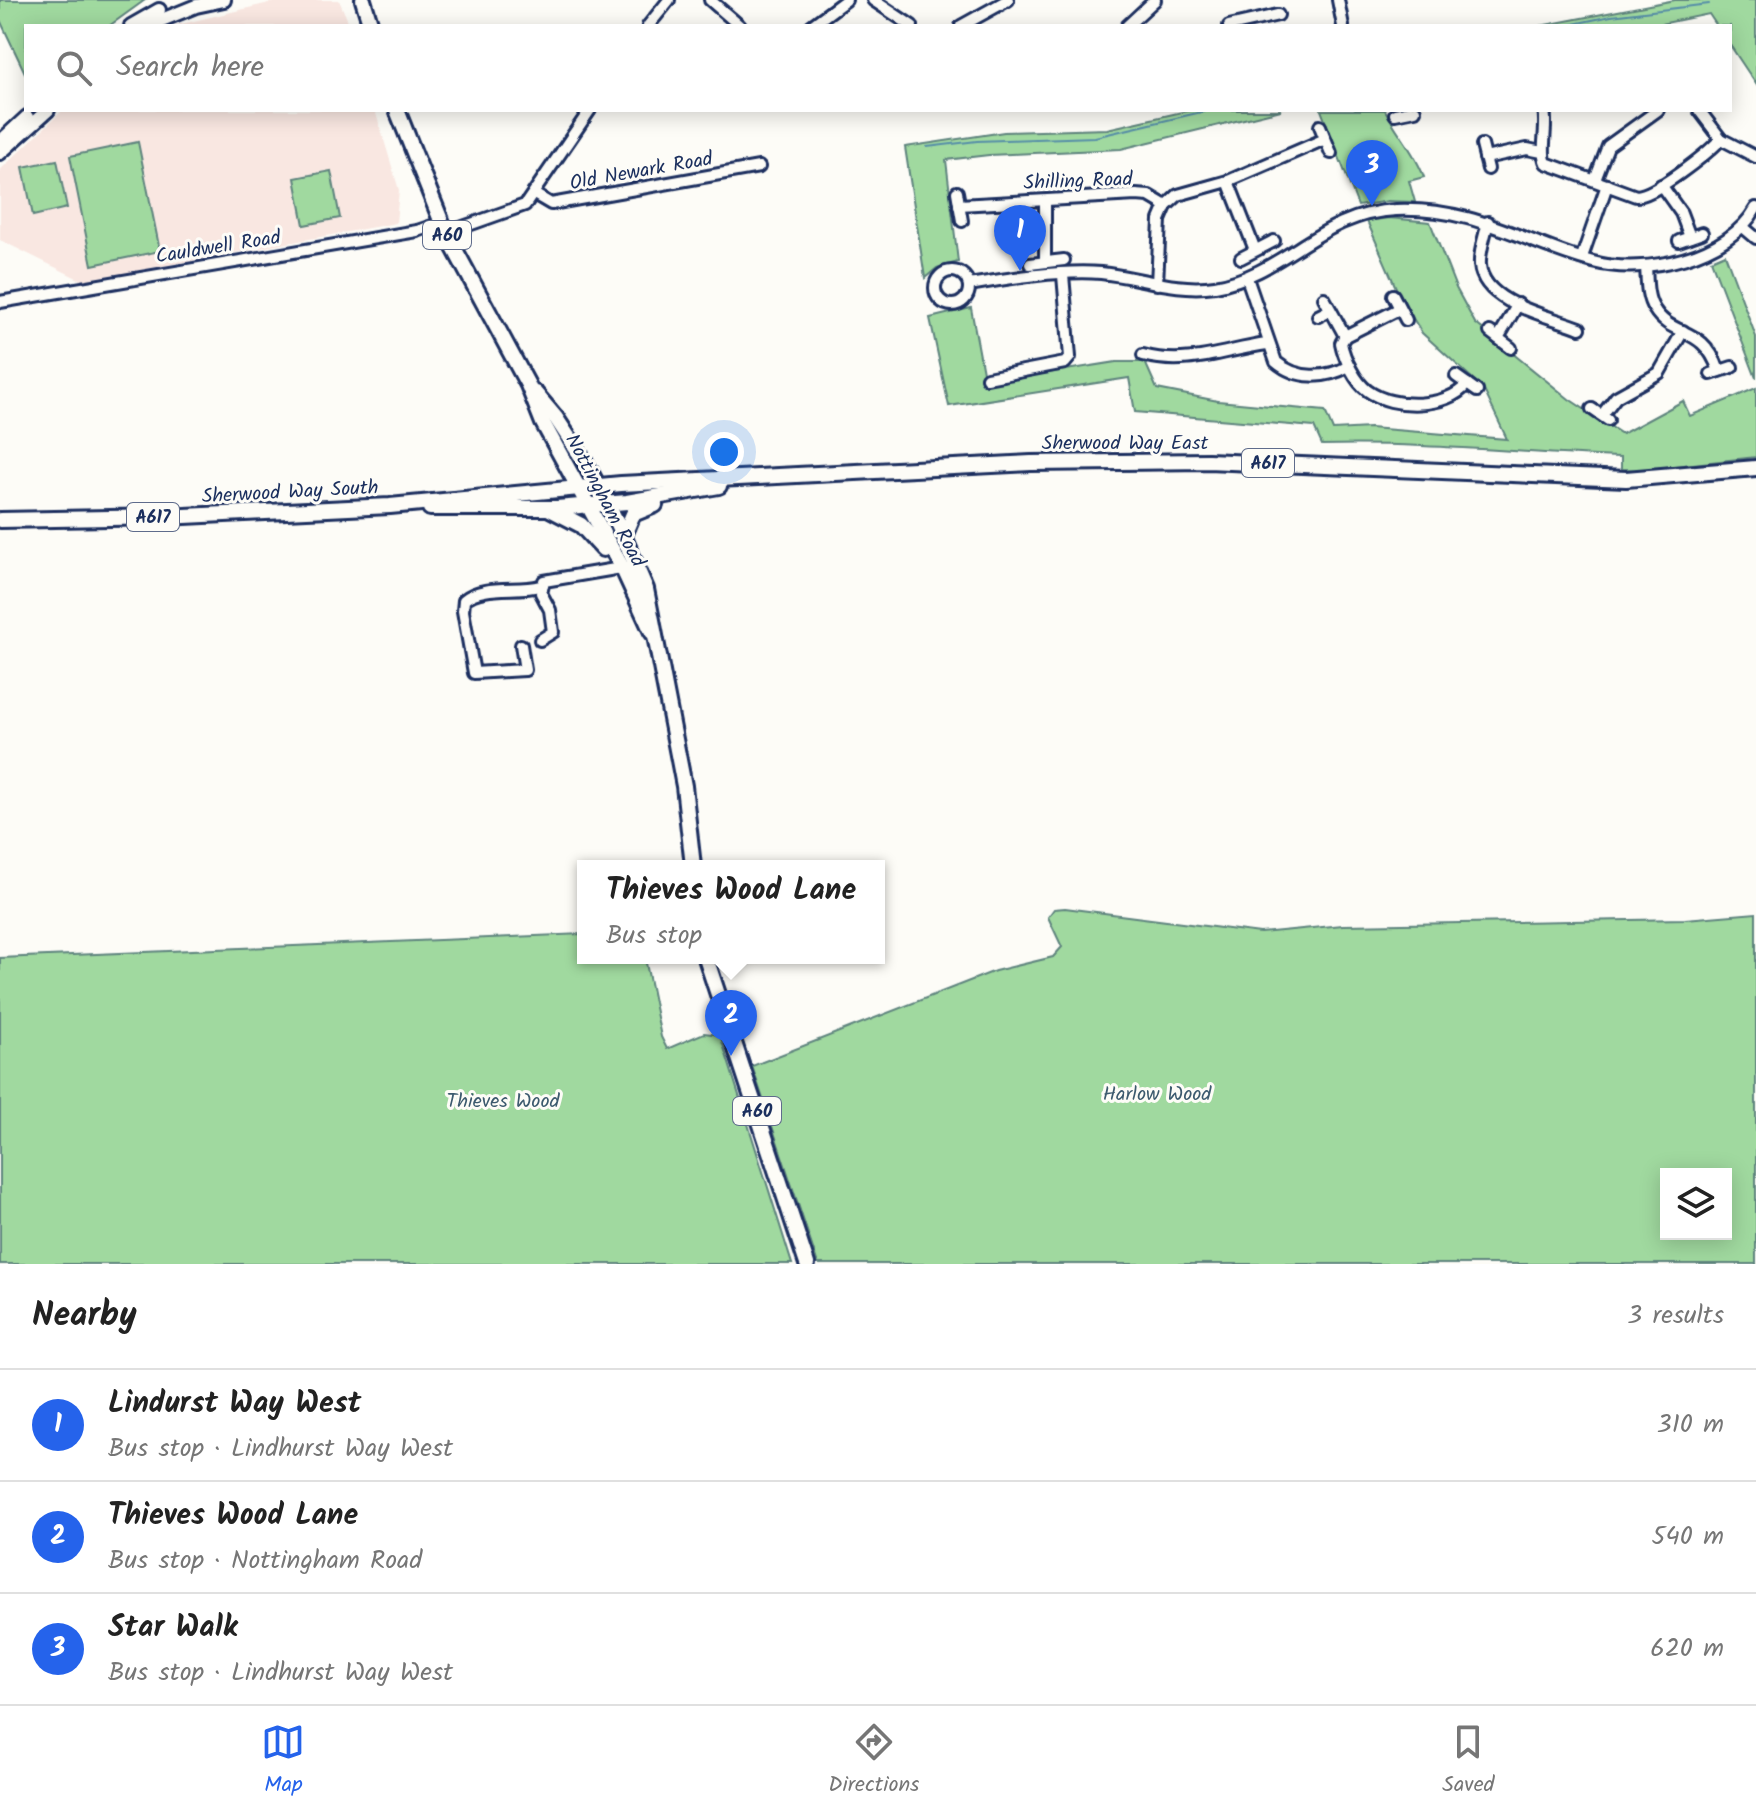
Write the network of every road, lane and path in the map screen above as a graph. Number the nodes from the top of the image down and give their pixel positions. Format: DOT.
graph roads {
  1 [pos="188,0"];
  2 [pos="224,0"];
  3 [pos="363,0"];
  4 [pos="370,0"];
  5 [pos="669,0"];
  6 [pos="710,0"];
  7 [pos="846,0"];
  8 [pos="873,0"];
  9 [pos="1008,0"];
  10 [pos="1155,0"];
  11 [pos="1338,0"];
  12 [pos="1271,14"];
  13 [pos="1140,17"];
  14 [pos="135,24"];
  15 [pos="152,24"];
  16 [pos="370,24"];
  17 [pos="650,24"];
  18 [pos="738,24"];
  19 [pos="814,24"];
  20 [pos="909,24"];
  21 [pos="965,24"];
  22 [pos="1130,24"];
  23 [pos="1146,24"];
  24 [pos="1236,24"];
  25 [pos="1343,24"];
  26 [pos="33,112"];
  27 [pos="46,112"];
  28 [pos="398,112"];
  29 [pos="589,112"];
  30 [pos="1544,112"];
  31 [pos="1655,112"];
  32 [pos="1701,112"];
  33 [pos="1320,126"];
  34 [pos="1325,139"];
  35 [pos="1721,139"];
  36 [pos="0,142"];
  37 [pos="1482,145"];
  38 [pos="1542,152"];
  39 [pos="0,153"];
  40 [pos="1331,153"];
  41 [pos="1756,157"];
  42 [pos="1485,158"];
  43 [pos="759,167"];
  44 [pos="1488,169"];
  45 [pos="1595,180"];
  46 [pos="1228,181"];
  47 [pos="1607,185"];
  48 [pos="1661,185"];
  49 [pos="957,192"];
  50 [pos="534,194"];
  51 [pos="1045,201"];
  52 [pos="959,205"];
  53 [pos="1166,206"];
  54 [pos="1756,208"];
  55 [pos="962,221"];
  56 [pos="1488,222"];
  57 [pos="1743,227"];
  58 [pos="444,228"];
  59 [pos="1702,233"];
  60 [pos="1690,237"];
  61 [pos="1756,238"];
  62 [pos="1274,241"];
  63 [pos="1679,241"];
  64 [pos="1255,250"];
  65 [pos="1582,257"];
  66 [pos="1241,258"];
  67 [pos="1064,260"];
  68 [pos="1045,262"];
  69 [pos="1030,264"];
  70 [pos="1646,266"];
  71 [pos="1063,275"];
  72 [pos="1247,278"];
  73 [pos="1157,284"];
  74 [pos="969,285"];
  75 [pos="1393,295"];
  76 [pos="1324,298"];
  77 [pos="0,302"];
  78 [pos="1518,304"];
  79 [pos="1399,309"];
  80 [pos="1330,310"];
  81 [pos="1318,316"];
  82 [pos="1406,320"];
  83 [pos="1580,328"];
  84 [pos="1683,331"];
  85 [pos="1345,336"];
  86 [pos="1267,344"];
  87 [pos="1511,348"];
  88 [pos="1143,355"];
  89 [pos="1349,366"];
  90 [pos="1732,367"];
  91 [pos="1456,376"];
  92 [pos="987,378"];
  93 [pos="1467,384"];
  94 [pos="528,385"];
  95 [pos="1477,391"];
  96 [pos="1601,415"];
  97 [pos="1756,468"];
  98 [pos="735,480"];
  99 [pos="685,493"];
  100 [pos="592,496"];
  101 [pos="390,506"];
  102 [pos="550,509"];
  103 [pos="0,520"];
  104 [pos="624,535"];
  105 [pos="629,566"];
  106 [pos="540,586"];
  107 [pos="540,640"];
  108 [pos="521,645"];
  109 [pos="692,860"];
  110 [pos="708,964"];
  111 [pos="807,1264"];
  1 -- 14 [label="main road"];
  2 -- 15 [label="main road"];
  3 -- 4 [label="street"];
  3 -- 16 [label="highway"];
  5 -- 17 [label="street"];
  6 -- 18 [label="street"];
  7 -- 19 [label="street"];
  8 -- 20 [label="street"];
  9 -- 21 [label="street"];
  10 -- 13 [label="street"];
  11 -- 25 [label="street"];
  12 -- 24 [label="street"];
  13 -- 22 [label="street"];
  13 -- 23 [label="street"];
  26 -- 36 [label="main road"];
  27 -- 39 [label="main road"];
  28 -- 58 [label="highway, Nottingham Road / A60"];
  29 -- 50 [label="street"];
  30 -- 38 [label="street"];
  31 -- 45 [label="street"];
  32 -- 35 [label="street"];
  33 -- 34 [label="street"];
  34 -- 40 [label="street"];
  34 -- 46 [label="street"];
  35 -- 41 [label="street"];
  35 -- 48 [label="street"];
  37 -- 42 [label="street"];
  38 -- 42 [label="street"];
  38 -- 45 [label="street"];
  42 -- 44 [label="street"];
  43 -- 50 [label="street, Old Newark Road"];
  45 -- 47 [label="street"];
  46 -- 53 [label="street"];
  46 -- 64 [label="street"];
  47 -- 48 [label="street"];
  47 -- 65 [label="street"];
  48 -- 60 [label="street"];
  49 -- 52 [label="street"];
  50 -- 58 [label="street"];
  51 -- 52 [label="street, Shilling Road"];
  51 -- 53 [label="street, Shilling Road"];
  51 -- 68 [label="street"];
  52 -- 55 [label="street"];
  53 -- 73 [label="street"];
  54 -- 57 [label="street"];
  56 -- 65 [label="street"];
  56 -- 72 [label="street"];
  56 -- 78 [label="street"];
  57 -- 61 [label="street"];
  57 -- 70 [label="street"];
  58 -- 77 [label="street, Cauldwell Road"];
  58 -- 94 [label="highway, Nottingham Road / A60"];
  59 -- 60 [label="street"];
  60 -- 63 [label="street"];
  62 -- 64 [label="street"];
  64 -- 66 [label="street"];
  65 -- 70 [label="street"];
  67 -- 68 [label="street"];
  68 -- 69 [label="street"];
  70 -- 84 [label="street"];
  71 -- 73 [label="street"];
  71 -- 74 [label="street"];
  71 -- 92 [label="street"];
  72 -- 73 [label="street"];
  72 -- 86 [label="street"];
  75 -- 79 [label="street"];
  76 -- 80 [label="street"];
  78 -- 83 [label="street"];
  78 -- 87 [label="street"];
  79 -- 82 [label="street"];
  79 -- 85 [label="street"];
  80 -- 81 [label="street"];
  80 -- 85 [label="street"];
  84 -- 90 [label="street"];
  84 -- 96 [label="street"];
  85 -- 89 [label="street"];
  86 -- 88 [label="street"];
  86 -- 89 [label="street"];
  89 -- 93 [label="street"];
  91 -- 93 [label="street"];
  93 -- 95 [label="street"];
  94 -- 100 [label="highway, Nottingham Road / A60"];
  94 -- 100 [label="highway, Nottingham Road / A60"];
  97 -- 98 [label="highway, Sherwood Way East / A617"];
  98 -- 99 [label="highway, Sherwood Way East / A617"];
  98 -- 100 [label="highway, Sherwood Way East / A617"];
  99 -- 100 [label="highway"];
  99 -- 104 [label="highway"];
  100 -- 101 [label="highway, Sherwood Way South / A617"];
  100 -- 102 [label="highway, Sherwood Way South / A617"];
  100 -- 104 [label="highway, Nottingham Road / A60"];
  100 -- 105 [label="highway, Nottingham Road / A60"];
  101 -- 102 [label="highway, Sherwood Way South / A617"];
  101 -- 103 [label="highway, Sherwood Way South / A617"];
  102 -- 105 [label="highway"];
  104 -- 105 [label="highway, Nottingham Road / A60"];
  105 -- 106 [label="street"];
  105 -- 109 [label="highway, Nottingham Road / A60"];
  106 -- 107 [label="street"];
  106 -- 108 [label="street"];
  110 -- 111 [label="highway, A60"];
}
